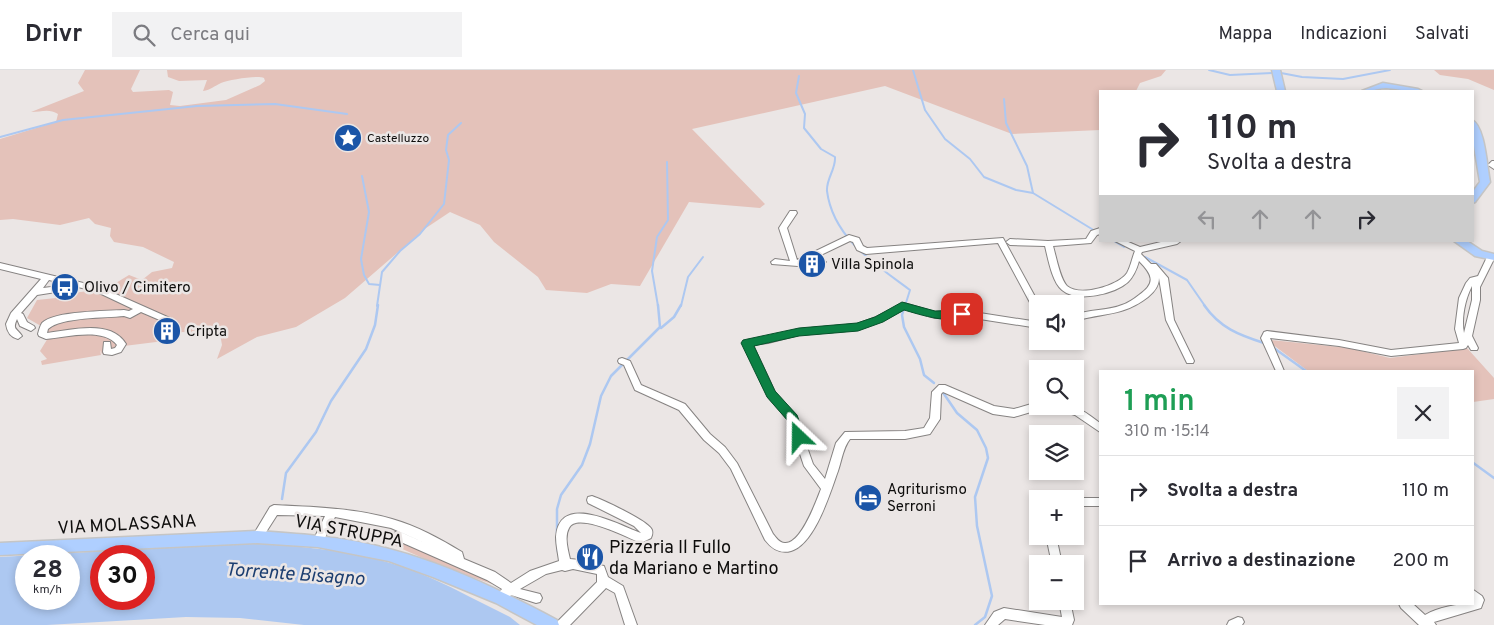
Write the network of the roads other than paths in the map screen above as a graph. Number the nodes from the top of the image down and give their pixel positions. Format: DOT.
graph roads {
  1 [pos="1276,70"];
  2 [pos="1281,90"];
  3 [pos="1371,90"];
  4 [pos="1412,90"];
  5 [pos="1474,127"];
  6 [pos="1494,163"];
  7 [pos="1494,167"];
  8 [pos="1474,197"];
  9 [pos="794,213"];
  10 [pos="1097,232"];
  11 [pos="847,239"];
  12 [pos="1010,242"];
  13 [pos="1120,242"];
  14 [pos="1174,242"];
  15 [pos="1460,242"];
  16 [pos="1048,244"];
  17 [pos="1137,253"];
  18 [pos="1493,257"];
  19 [pos="775,262"];
  20 [pos="795,264"];
  21 [pos="1148,264"];
  22 [pos="0,266"];
  23 [pos="47,277"];
  24 [pos="1479,278"];
  25 [pos="64,281"];
  26 [pos="35,292"];
  27 [pos="1029,296"];
  28 [pos="140,308"];
  29 [pos="1084,310"];
  30 [pos="14,315"];
  31 [pos="1084,315"];
  32 [pos="169,321"];
  33 [pos="1029,324"];
  34 [pos="30,328"];
  35 [pos="18,336"];
  36 [pos="107,344"];
  37 [pos="1474,348"];
  38 [pos="1190,361"];
  39 [pos="624,362"];
  40 [pos="1280,370"];
  41 [pos="1029,409"];
  42 [pos="1082,415"];
  43 [pos="1099,427"];
  44 [pos="826,490"];
  45 [pos="592,500"];
  46 [pos="1084,502"];
  47 [pos="1099,502"];
  48 [pos="332,512"];
  49 [pos="410,528"];
  50 [pos="398,536"];
  51 [pos="257,537"];
  52 [pos="318,540"];
  53 [pos="409,542"];
  54 [pos="0,550"];
  55 [pos="461,561"];
  56 [pos="565,566"];
  57 [pos="604,580"];
  58 [pos="461,582"];
  59 [pos="505,593"];
  60 [pos="1474,596"];
  61 [pos="536,598"];
  62 [pos="624,601"];
  63 [pos="1406,605"];
  64 [pos="1474,605"];
  65 [pos="1474,605"];
  66 [pos="1066,610"];
  67 [pos="1429,623"];
  68 [pos="552,625"];
  69 [pos="562,625"];
  70 [pos="631,625"];
  71 [pos="991,625"];
  1 -- 2 [label="main road"];
  3 -- 4 [label="main road"];
  5 -- 8 [label="main road"];
  6 -- 7 [label="street"];
  9 -- 20 [label="street"];
  10 -- 16 [label="street"];
  11 -- 20 [label="street"];
  11 -- 27 [label="street"];
  12 -- 16 [label="street"];
  13 -- 17 [label="street"];
  14 -- 17 [label="street"];
  15 -- 18 [label="main road"];
  16 -- 17 [label="street"];
  17 -- 21 [label="street"];
  17 -- 29 [label="street"];
  18 -- 24 [label="street"];
  19 -- 20 [label="street"];
  21 -- 31 [label="street"];
  21 -- 38 [label="street"];
  22 -- 23 [label="street"];
  23 -- 25 [label="street"];
  23 -- 26 [label="street"];
  24 -- 37 [label="street"];
  24 -- 40 [label="street"];
  25 -- 26 [label="street"];
  25 -- 28 [label="street"];
  26 -- 30 [label="street"];
  28 -- 32 [label="street"];
  28 -- 36 [label="street"];
  30 -- 34 [label="street"];
  30 -- 35 [label="street"];
  33 -- 44 [label="street"];
  39 -- 44 [label="street"];
  41 -- 44 [label="street"];
  42 -- 43 [label="street"];
  45 -- 56 [label="street"];
  46 -- 47 [label="street"];
  48 -- 49 [label="street"];
  48 -- 51 [label="street"];
  48 -- 52 [label="street"];
  49 -- 53 [label="street, VIA STRUPPA"];
  49 -- 55 [label="street"];
  50 -- 53 [label="street, VIA STRUPPA"];
  51 -- 52 [label="main road, VIA STRUPPA"];
  51 -- 54 [label="main road, VIA MOLASSANA"];
  52 -- 58 [label="main road, VIA STRUPPA"];
  53 -- 55 [label="street, VIA STRUPPA"];
  55 -- 58 [label="street"];
  55 -- 59 [label="street, VIA STRUPPA"];
  56 -- 57 [label="street"];
  56 -- 59 [label="street"];
  57 -- 62 [label="street"];
  57 -- 69 [label="street"];
  58 -- 59 [label="main road, VIA STRUPPA"];
  59 -- 61 [label="street, VIA STRUPPA"];
  59 -- 68 [label="main road, VIA STRUPPA"];
  60 -- 64 [label="street"];
  62 -- 70 [label="street"];
  63 -- 67 [label="street"];
  65 -- 67 [label="street"];
  66 -- 71 [label="street"];
}
